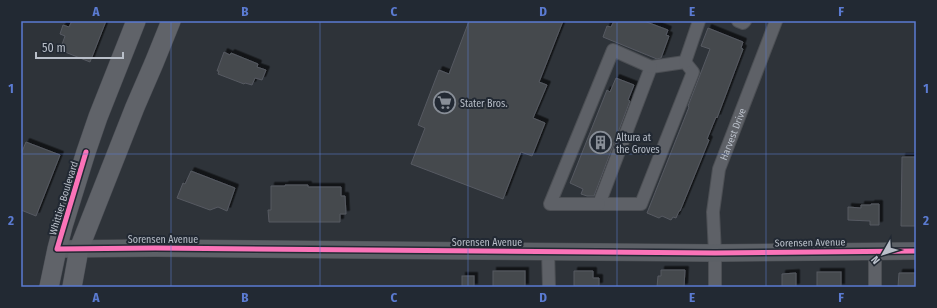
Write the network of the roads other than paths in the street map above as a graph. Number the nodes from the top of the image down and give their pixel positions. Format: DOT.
graph roads {
  1 [pos="136,21"];
  2 [pos="171,21"];
  3 [pos="699,21"];
  4 [pos="738,21"];
  5 [pos="745,21"];
  6 [pos="774,22"];
  7 [pos="685,62"];
  8 [pos="651,67"];
  9 [pos="599,204"];
  10 [pos="57,249"];
  11 [pos="79,249"];
  12 [pos="875,250"];
  13 [pos="548,251"];
  14 [pos="916,251"];
  15 [pos="715,253"];
  16 [pos="49,287"];
  17 [pos="72,287"];
  18 [pos="549,287"];
  19 [pos="715,287"];
  20 [pos="875,287"];
  1 -- 10 [label="main road, Whittier Boulevard"];
  2 -- 11 [label="main road"];
  3 -- 7 [label="street"];
  4 -- 5 [label="street"];
  6 -- 15 [label="street, Harvest Drive"];
  7 -- 8 [label="street"];
  7 -- 9 [label="street"];
  8 -- 9 [label="street"];
  8 -- 9 [label="street"];
  10 -- 11 [label="street, Sorensen Avenue"];
  10 -- 16 [label="main road, Whittier Boulevard"];
  11 -- 13 [label="street, Sorensen Avenue"];
  11 -- 17 [label="main road"];
  12 -- 14 [label="street, Sorensen Avenue"];
  12 -- 15 [label="street, Sorensen Avenue"];
  12 -- 20 [label="street"];
  13 -- 15 [label="street, Sorensen Avenue"];
  13 -- 18 [label="street"];
  15 -- 19 [label="street, Harvest Drive"];
}
